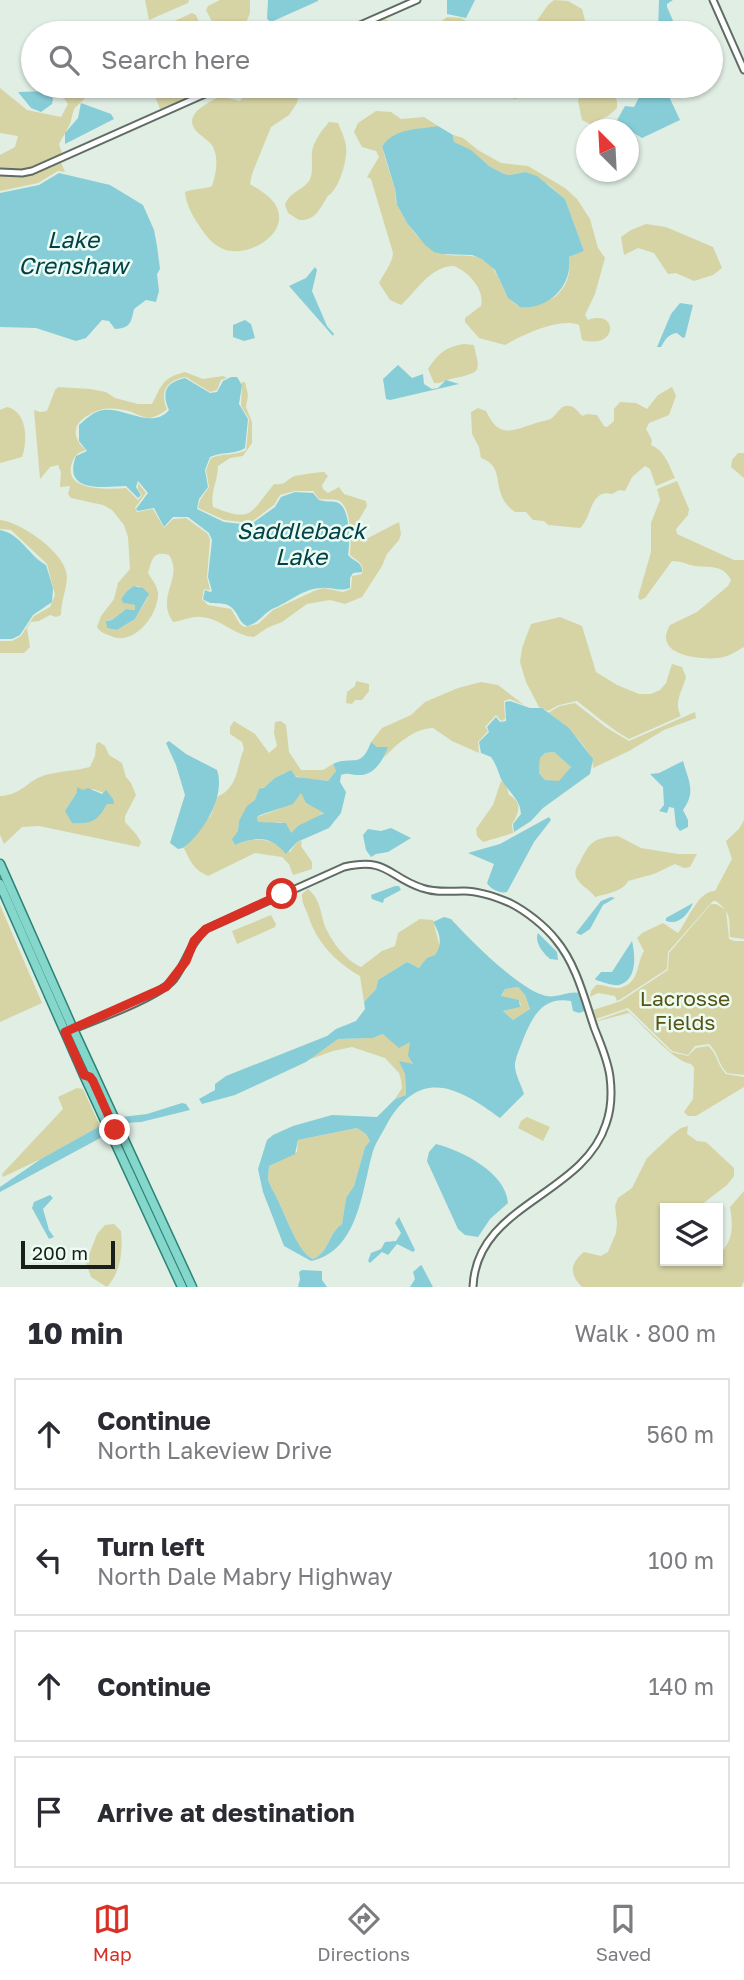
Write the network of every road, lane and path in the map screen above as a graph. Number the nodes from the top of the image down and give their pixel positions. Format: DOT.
graph roads {
  1 [pos="417,0"];
  2 [pos="713,0"];
  3 [pos="369,21"];
  4 [pos="722,21"];
  5 [pos="723,23"];
  6 [pos="744,70"];
  7 [pos="196,98"];
  8 [pos="0,172"];
  9 [pos="0,864"];
  10 [pos="0,884"];
  11 [pos="69,1031"];
  12 [pos="84,1075"];
  13 [pos="124,1140"];
  14 [pos="187,1287"];
  15 [pos="473,1287"];
  1 -- 3 [label="street"];
  2 -- 4 [label="street"];
  5 -- 6 [label="street"];
  7 -- 8 [label="street"];
  9 -- 11 [label="main road"];
  10 -- 11 [label="main road"];
  11 -- 12 [label="main road"];
  11 -- 13 [label="main road"];
  11 -- 15 [label="street"];
  12 -- 13 [label="main road"];
  12 -- 14 [label="main road"];
  13 -- 14 [label="main road"];
}
